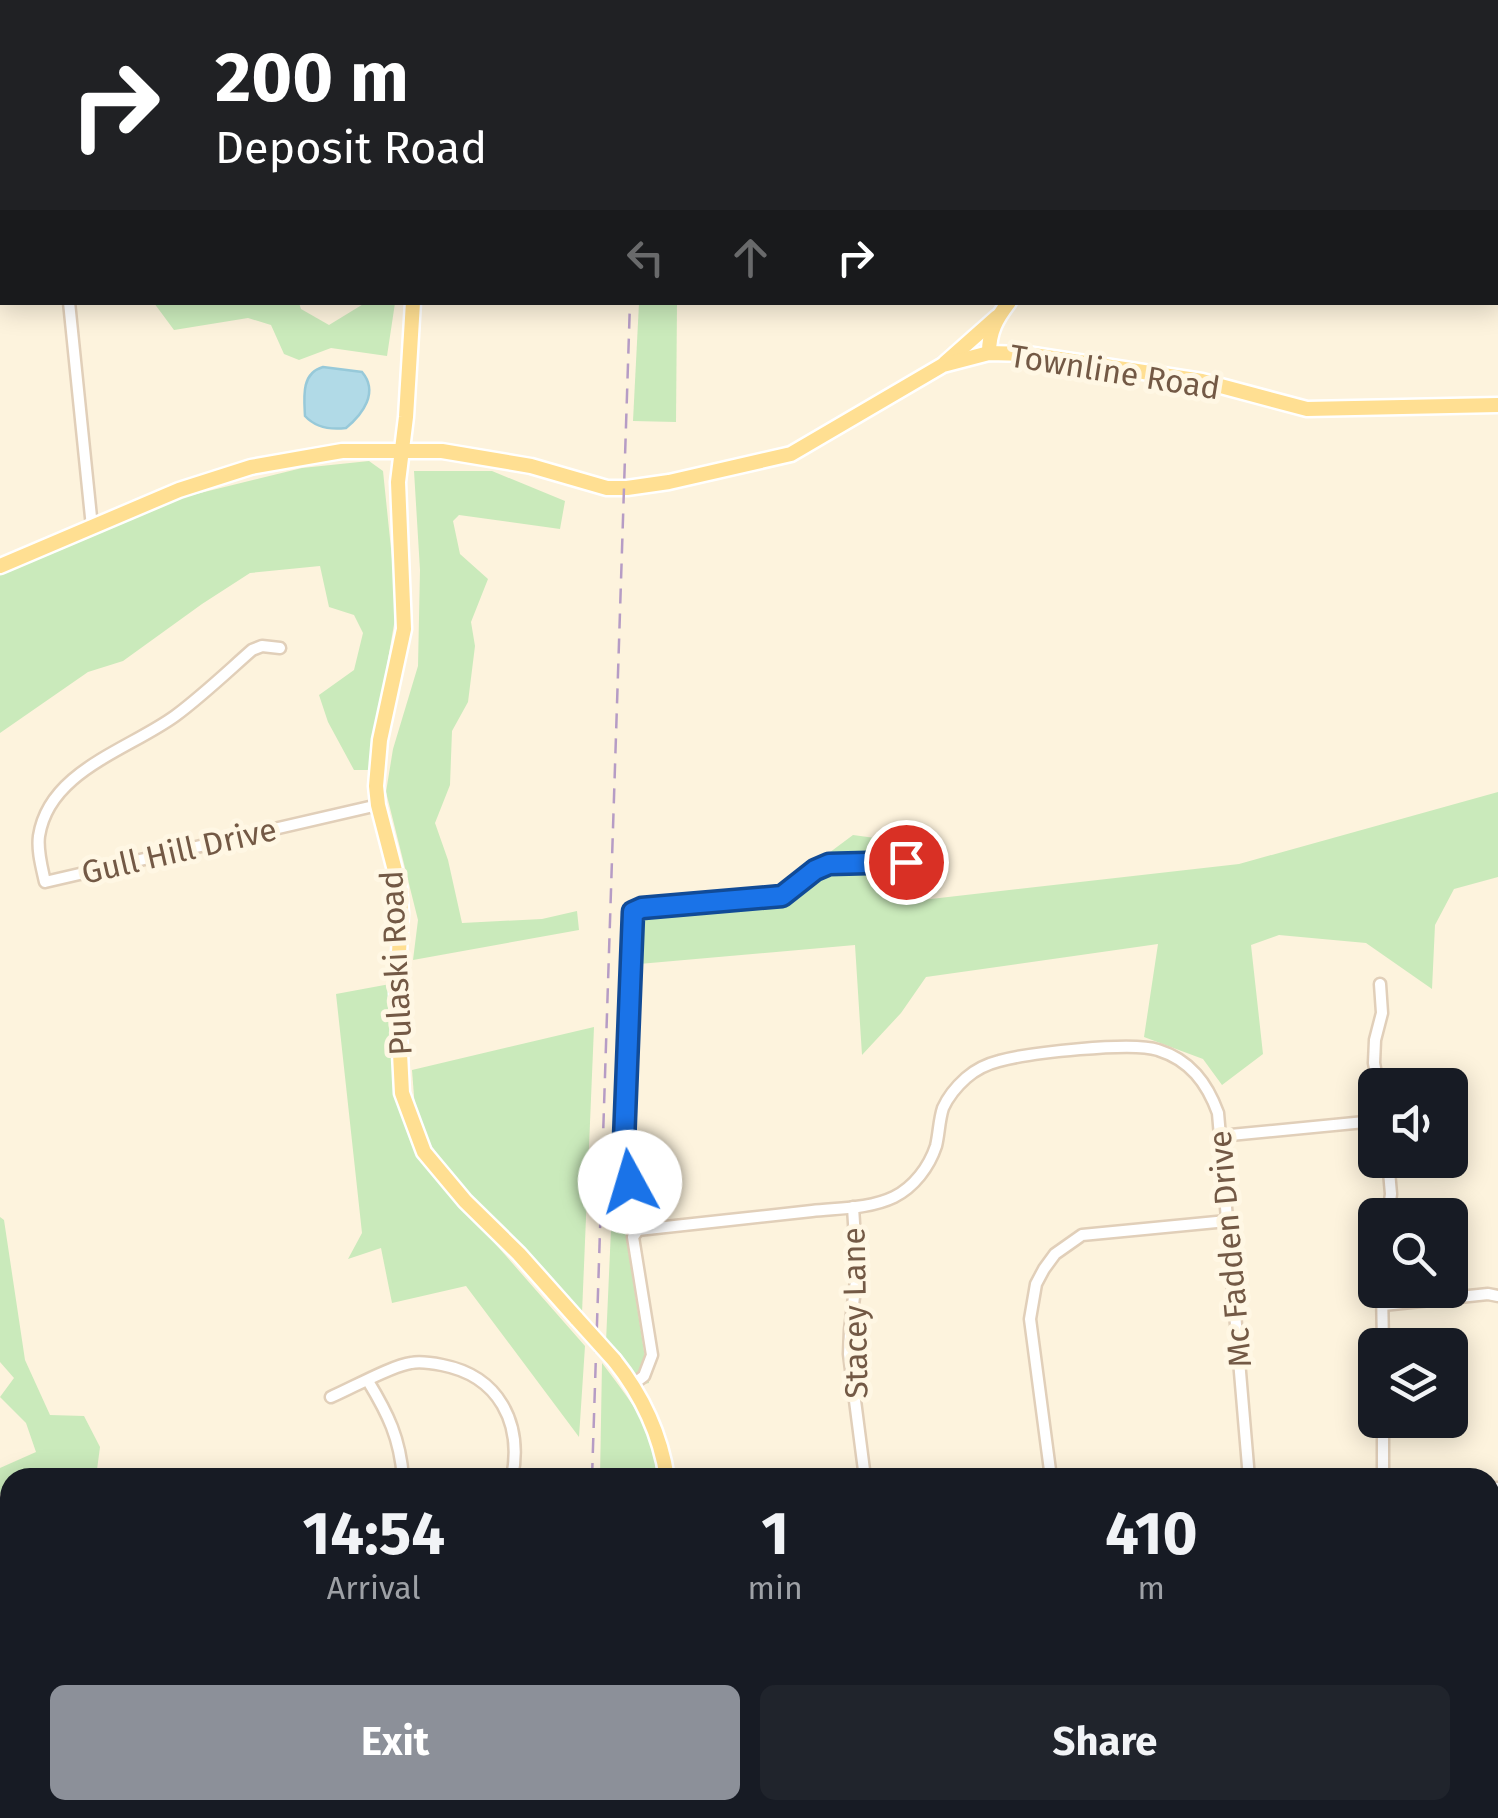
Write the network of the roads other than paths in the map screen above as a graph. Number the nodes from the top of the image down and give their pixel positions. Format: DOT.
graph roads {
  1 [pos="69,305"];
  2 [pos="413,305"];
  3 [pos="1007,305"];
  4 [pos="998,317"];
  5 [pos="989,353"];
  6 [pos="943,365"];
  7 [pos="1498,405"];
  8 [pos="402,451"];
  9 [pos="92,527"];
  10 [pos="0,566"];
  11 [pos="280,648"];
  12 [pos="378,805"];
  13 [pos="906,862"];
  14 [pos="1380,984"];
  15 [pos="1375,1068"];
  16 [pos="1358,1124"];
  17 [pos="1220,1136"];
  18 [pos="853,1207"];
  19 [pos="1227,1221"];
  20 [pos="638,1230"];
  21 [pos="1493,1295"];
  22 [pos="1468,1297"];
  23 [pos="368,1381"];
  24 [pos="632,1385"];
  25 [pos="331,1397"];
  26 [pos="1382,1438"];
  27 [pos="402,1468"];
  28 [pos="513,1468"];
  29 [pos="665,1468"];
  30 [pos="864,1468"];
  31 [pos="1050,1468"];
  32 [pos="1248,1468"];
  33 [pos="1382,1468"];
  1 -- 9 [label="street"];
  2 -- 8 [label="main road, Pulaski Road"];
  3 -- 4 [label="main road"];
  4 -- 5 [label="main road"];
  4 -- 6 [label="main road"];
  5 -- 6 [label="main road, Townline Road"];
  5 -- 7 [label="main road, Townline Road"];
  6 -- 8 [label="main road, Townline Road"];
  8 -- 9 [label="main road, Townline Road"];
  8 -- 12 [label="main road, Pulaski Road"];
  9 -- 10 [label="main road, Townline Road"];
  11 -- 12 [label="street, Gull Hill Drive"];
  12 -- 24 [label="main road, Pulaski Road, bridge"];
  13 -- 20 [label="street"];
  14 -- 15 [label="street"];
  16 -- 17 [label="street"];
  17 -- 18 [label="street, Mc Fadden Drive"];
  17 -- 19 [label="street, Mc Fadden Drive"];
  18 -- 20 [label="street, Mc Fadden Drive"];
  18 -- 30 [label="street, Stacey Lane"];
  19 -- 31 [label="street"];
  19 -- 32 [label="street, Mc Fadden Drive"];
  20 -- 24 [label="street"];
  21 -- 22 [label="street"];
  23 -- 25 [label="street"];
  23 -- 27 [label="street"];
  23 -- 28 [label="street"];
  24 -- 29 [label="main road, Pulaski Road"];
  26 -- 33 [label="street"];
}
